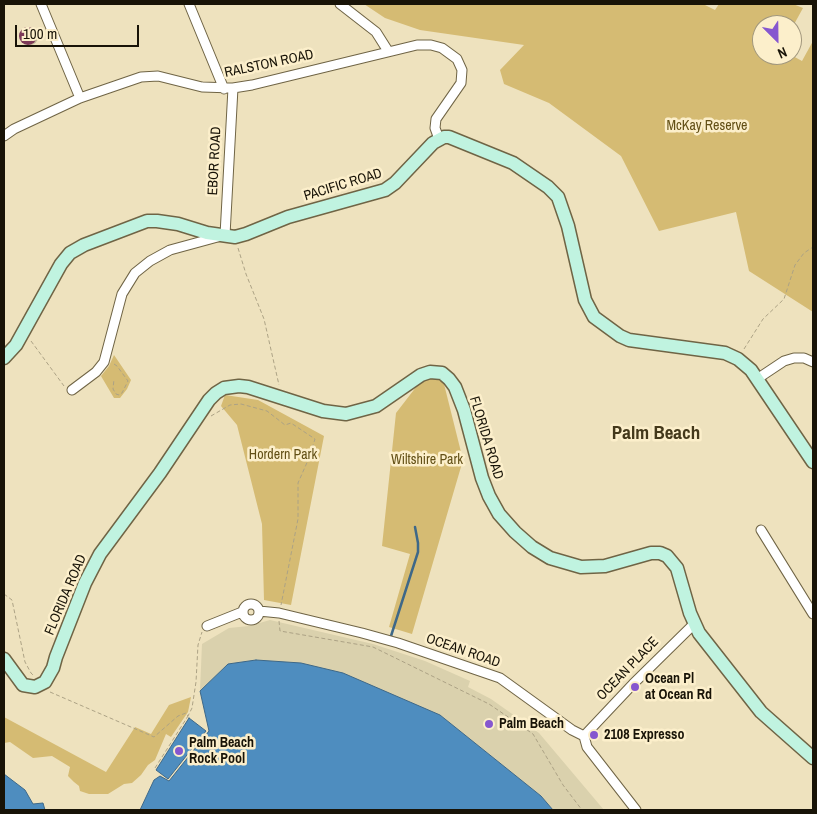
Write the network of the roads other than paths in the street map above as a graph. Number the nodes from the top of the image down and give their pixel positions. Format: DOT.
graph roads {
  1 [pos="41,4"];
  2 [pos="188,4"];
  3 [pos="340,4"];
  4 [pos="388,51"];
  5 [pos="229,89"];
  6 [pos="80,98"];
  7 [pos="4,136"];
  8 [pos="439,139"];
  9 [pos="230,236"];
  10 [pos="4,358"];
  11 [pos="813,362"];
  12 [pos="757,379"];
  13 [pos="72,390"];
  14 [pos="813,462"];
  15 [pos="761,530"];
  16 [pos="813,614"];
  17 [pos="694,624"];
  18 [pos="207,626"];
  19 [pos="4,659"];
  20 [pos="584,736"];
  21 [pos="813,758"];
  22 [pos="636,810"];
  1 -- 6 [label="street"];
  2 -- 5 [label="street, EBOR ROAD"];
  3 -- 4 [label="street"];
  4 -- 5 [label="street, RALSTON ROAD"];
  4 -- 8 [label="street, RALSTON ROAD"];
  5 -- 6 [label="street, RALSTON ROAD"];
  5 -- 9 [label="street, EBOR ROAD"];
  6 -- 7 [label="street, RALSTON ROAD"];
  8 -- 9 [label="main road, PACIFIC ROAD"];
  8 -- 12 [label="main road"];
  9 -- 10 [label="main road, PACIFIC ROAD"];
  9 -- 13 [label="street"];
  11 -- 12 [label="street"];
  12 -- 14 [label="main road"];
  15 -- 16 [label="street"];
  17 -- 19 [label="main road, FLORIDA ROAD"];
  17 -- 20 [label="street, OCEAN PLACE"];
  17 -- 21 [label="main road, FLORIDA ROAD"];
  18 -- 20 [label="street, OCEAN ROAD"];
  20 -- 22 [label="street"];
}
